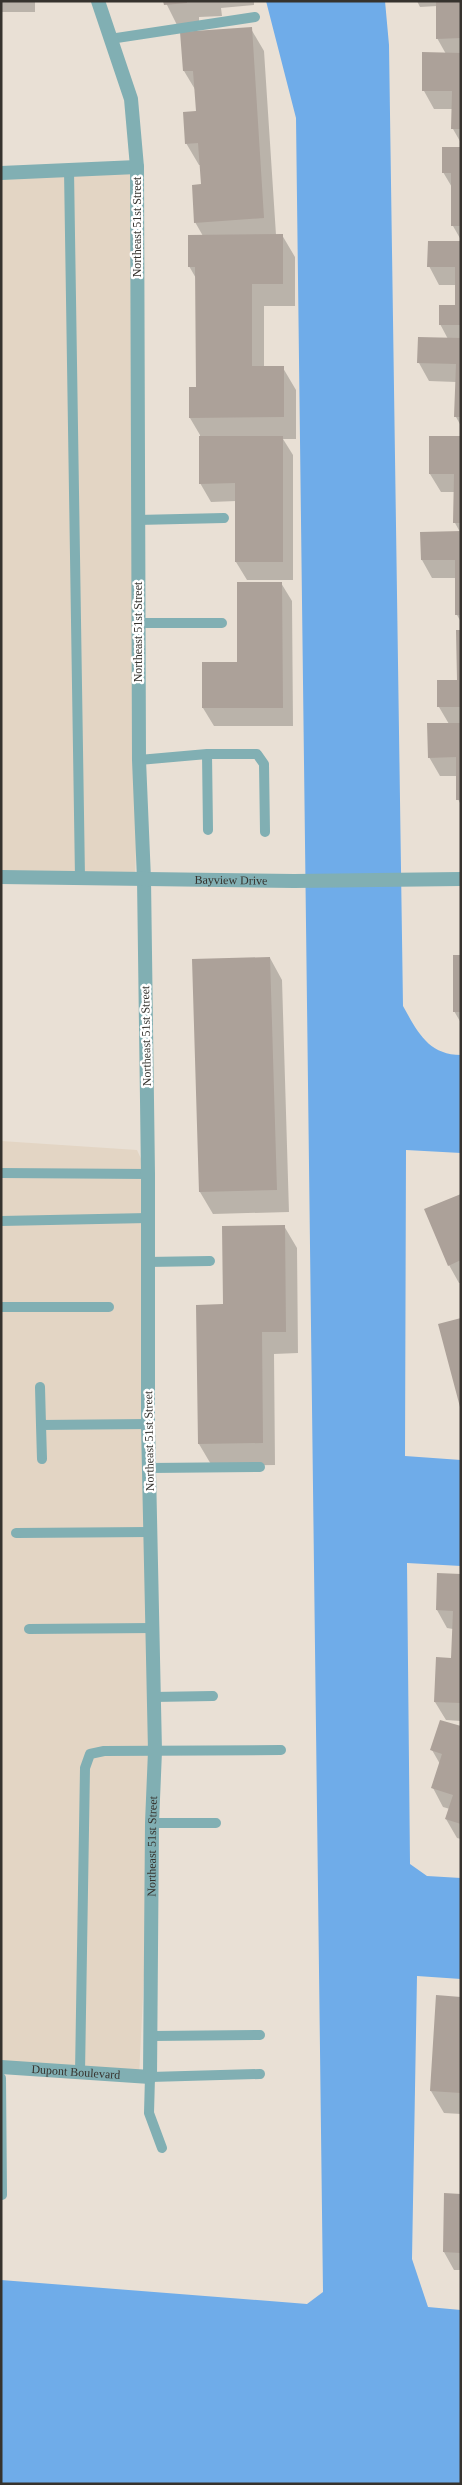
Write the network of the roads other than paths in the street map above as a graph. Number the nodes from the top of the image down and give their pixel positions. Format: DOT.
graph roads {
  1 [pos="98,1"];
  2 [pos="256,17"];
  3 [pos="110,39"];
  4 [pos="137,167"];
  5 [pos="69,170"];
  6 [pos="1,172"];
  7 [pos="224,518"];
  8 [pos="137,520"];
  9 [pos="138,623"];
  10 [pos="222,623"];
  11 [pos="207,754"];
  12 [pos="139,760"];
  13 [pos="208,830"];
  14 [pos="265,832"];
  15 [pos="1,877"];
  16 [pos="80,878"];
  17 [pos="144,879"];
  18 [pos="461,879"];
  19 [pos="1,1173"];
  20 [pos="148,1174"];
  21 [pos="148,1218"];
  22 [pos="1,1221"];
  23 [pos="210,1261"];
  24 [pos="147,1262"];
  25 [pos="1,1307"];
  26 [pos="109,1307"];
  27 [pos="40,1387"];
  28 [pos="148,1424"];
  29 [pos="41,1425"];
  30 [pos="42,1459"];
  31 [pos="260,1467"];
  32 [pos="150,1468"];
  33 [pos="150,1532"];
  34 [pos="16,1533"];
  35 [pos="153,1628"];
  36 [pos="29,1629"];
  37 [pos="214,1696"];
  38 [pos="153,1698"];
  39 [pos="281,1750"];
  40 [pos="155,1751"];
  41 [pos="152,1823"];
  42 [pos="216,1823"];
  43 [pos="260,2035"];
  44 [pos="151,2036"];
  45 [pos="1,2067"];
  46 [pos="80,2072"];
  47 [pos="260,2074"];
  48 [pos="150,2077"];
  49 [pos="1,2078"];
  50 [pos="162,2148"];
  51 [pos="2,2195"];
  1 -- 3 [label="street, Northeast 51st Street"];
  2 -- 3 [label="lane"];
  3 -- 4 [label="street, Northeast 51st Street"];
  4 -- 5 [label="street"];
  4 -- 8 [label="street, Northeast 51st Street"];
  5 -- 6 [label="street"];
  5 -- 16 [label="lane"];
  7 -- 8 [label="lane"];
  8 -- 9 [label="street, Northeast 51st Street"];
  9 -- 10 [label="lane"];
  9 -- 12 [label="street, Northeast 51st Street"];
  11 -- 12 [label="lane"];
  11 -- 13 [label="lane"];
  11 -- 14 [label="lane"];
  12 -- 17 [label="street, Northeast 51st Street"];
  15 -- 16 [label="street, Bayview Drive"];
  16 -- 17 [label="street, Bayview Drive"];
  17 -- 18 [label="street, Bayview Drive"];
  17 -- 20 [label="street, Northeast 51st Street"];
  19 -- 20 [label="lane"];
  20 -- 21 [label="street, Northeast 51st Street"];
  21 -- 22 [label="lane"];
  21 -- 24 [label="street, Northeast 51st Street"];
  23 -- 24 [label="lane"];
  24 -- 28 [label="street, Northeast 51st Street"];
  25 -- 26 [label="lane"];
  27 -- 29 [label="lane"];
  28 -- 29 [label="lane"];
  28 -- 32 [label="street, Northeast 51st Street"];
  29 -- 30 [label="lane"];
  31 -- 32 [label="lane"];
  32 -- 33 [label="street, Northeast 51st Street"];
  33 -- 34 [label="lane"];
  33 -- 35 [label="street, Northeast 51st Street"];
  35 -- 36 [label="lane"];
  35 -- 38 [label="street, Northeast 51st Street"];
  37 -- 38 [label="lane"];
  38 -- 40 [label="street, Northeast 51st Street"];
  39 -- 40 [label="lane"];
  40 -- 41 [label="street, Northeast 51st Street"];
  40 -- 46 [label="lane"];
  41 -- 42 [label="lane"];
  41 -- 44 [label="street, Northeast 51st Street"];
  43 -- 44 [label="lane"];
  44 -- 48 [label="street, Northeast 51st Street"];
  45 -- 46 [label="street, Dupont Boulevard"];
  46 -- 48 [label="street, Dupont Boulevard"];
  47 -- 48 [label="lane"];
  48 -- 50 [label="lane"];
  49 -- 51 [label="lane"];
}
